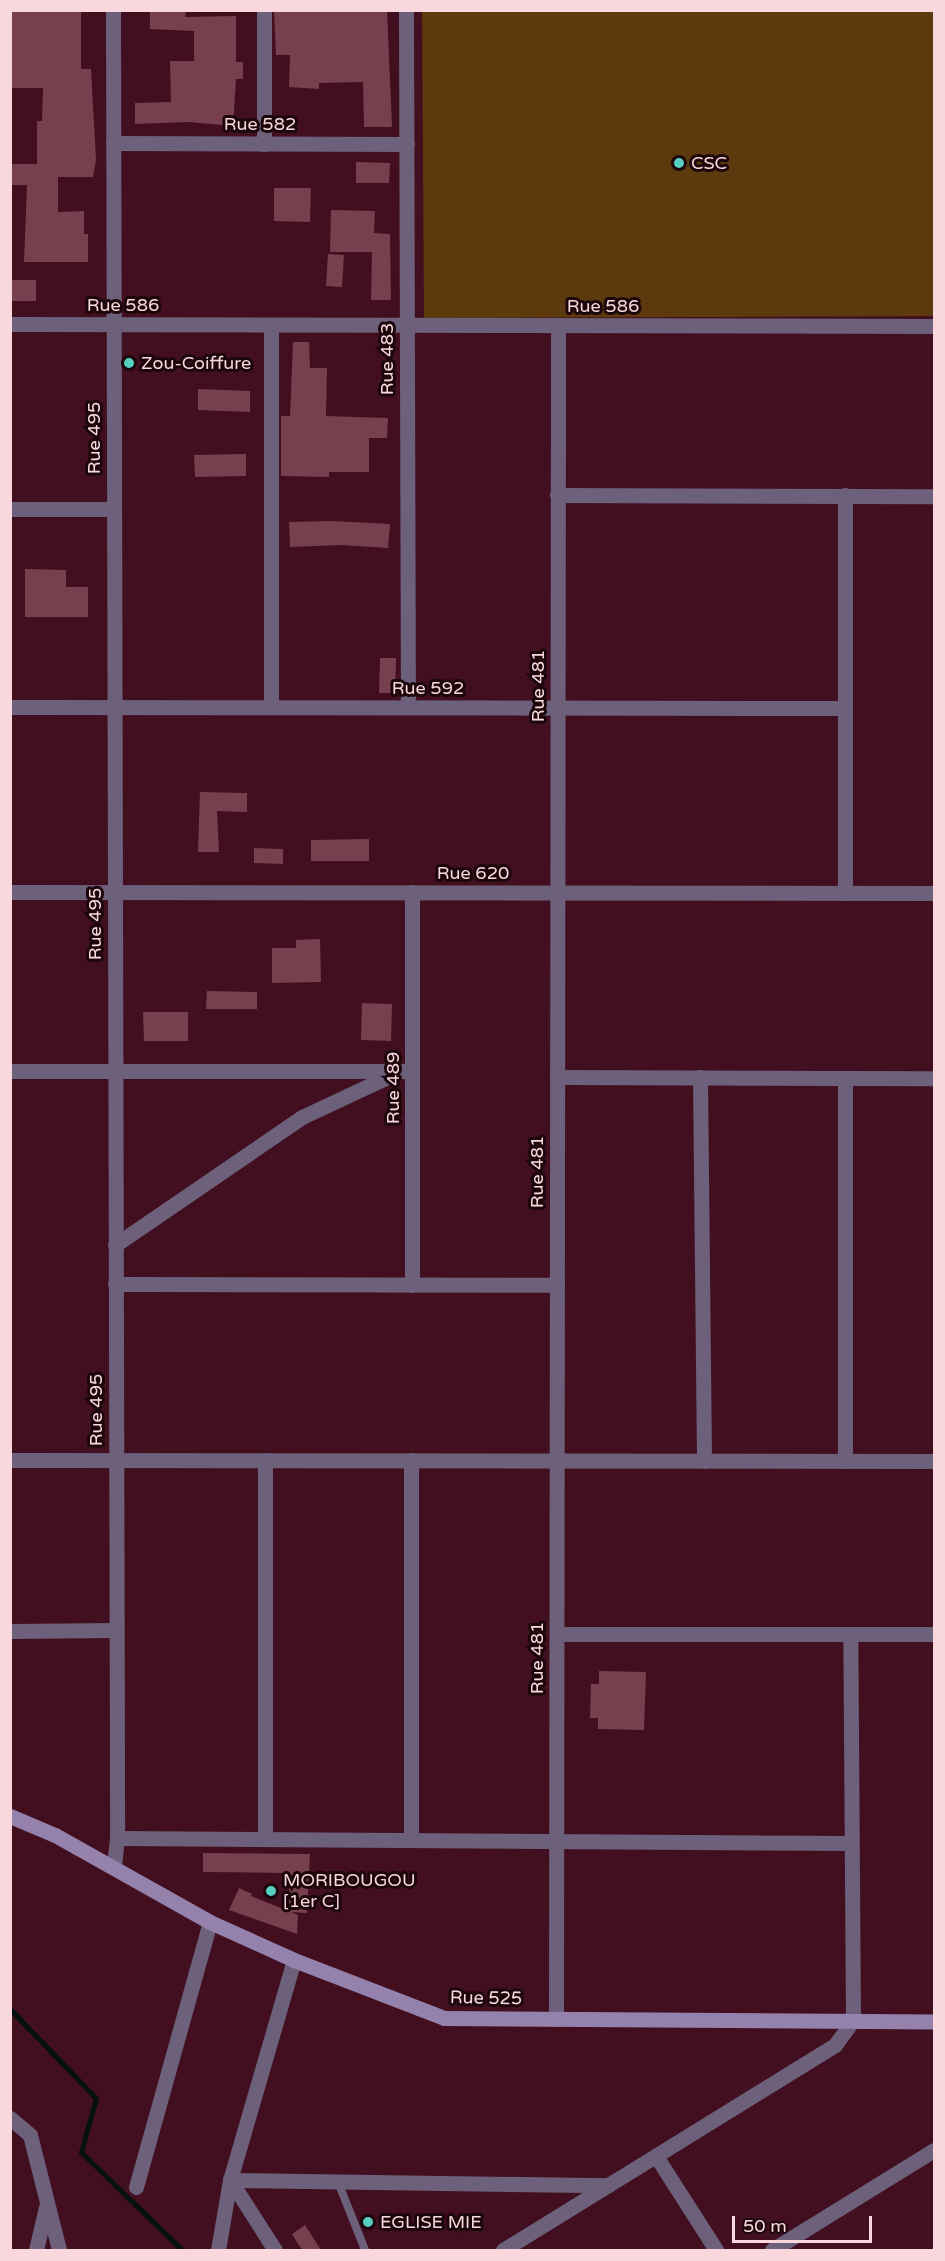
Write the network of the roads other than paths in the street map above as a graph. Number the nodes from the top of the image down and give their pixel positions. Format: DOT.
graph roads {
  1 [pos="113,10"];
  2 [pos="264,10"];
  3 [pos="406,10"];
  4 [pos="113,143"];
  5 [pos="264,144"];
  6 [pos="406,144"];
  7 [pos="10,324"];
  8 [pos="114,325"];
  9 [pos="271,325"];
  10 [pos="407,325"];
  11 [pos="558,325"];
  12 [pos="934,326"];
  13 [pos="557,495"];
  14 [pos="845,495"];
  15 [pos="934,495"];
  16 [pos="10,508"];
  17 [pos="114,509"];
  18 [pos="10,707"];
  19 [pos="114,707"];
  20 [pos="271,707"];
  21 [pos="408,707"];
  22 [pos="557,707"];
  23 [pos="845,708"];
  24 [pos="10,892"];
  25 [pos="115,892"];
  26 [pos="412,892"];
  27 [pos="557,892"];
  28 [pos="845,893"];
  29 [pos="934,893"];
  30 [pos="10,1071"];
  31 [pos="115,1071"];
  32 [pos="405,1071"];
  33 [pos="557,1077"];
  34 [pos="700,1077"];
  35 [pos="845,1078"];
  36 [pos="934,1078"];
  37 [pos="115,1245"];
  38 [pos="116,1284"];
  39 [pos="412,1285"];
  40 [pos="557,1285"];
  41 [pos="10,1460"];
  42 [pos="116,1460"];
  43 [pos="265,1460"];
  44 [pos="411,1460"];
  45 [pos="557,1460"];
  46 [pos="704,1461"];
  47 [pos="845,1461"];
  48 [pos="934,1461"];
  49 [pos="116,1630"];
  50 [pos="10,1631"];
  51 [pos="556,1634"];
  52 [pos="850,1634"];
  53 [pos="934,1634"];
  54 [pos="10,1816"];
  55 [pos="117,1838"];
  56 [pos="265,1839"];
  57 [pos="411,1840"];
  58 [pos="557,1841"];
  59 [pos="852,1843"];
  60 [pos="114,1866"];
  61 [pos="210,1922"];
  62 [pos="294,1960"];
  63 [pos="556,2019"];
  64 [pos="853,2020"];
  65 [pos="934,2021"];
  66 [pos="10,2118"];
  67 [pos="934,2150"];
  68 [pos="656,2156"];
  69 [pos="230,2180"];
  70 [pos="338,2182"];
  71 [pos="609,2185"];
  72 [pos="136,2187"];
  73 [pos="47,2203"];
  74 [pos="36,2250"];
  75 [pos="59,2250"];
  76 [pos="218,2250"];
  77 [pos="275,2250"];
  78 [pos="365,2250"];
  79 [pos="503,2250"];
  80 [pos="716,2250"];
  81 [pos="772,2250"];
  1 -- 4 [label="street, Rue 495"];
  2 -- 5 [label="street"];
  3 -- 6 [label="street, Rue 483"];
  4 -- 5 [label="street, Rue 582"];
  4 -- 8 [label="street, Rue 495"];
  5 -- 6 [label="street, Rue 582"];
  6 -- 10 [label="street, Rue 483"];
  7 -- 8 [label="street, Rue 586"];
  8 -- 9 [label="street, Rue 586"];
  8 -- 17 [label="street, Rue 495"];
  9 -- 10 [label="street, Rue 586"];
  9 -- 20 [label="street"];
  10 -- 11 [label="street, Rue 586"];
  10 -- 21 [label="street, Rue 483"];
  11 -- 12 [label="street, Rue 586"];
  11 -- 13 [label="street, Rue 481"];
  13 -- 14 [label="street"];
  13 -- 22 [label="street, Rue 481"];
  14 -- 15 [label="street"];
  14 -- 23 [label="street"];
  16 -- 17 [label="street"];
  17 -- 19 [label="street, Rue 495"];
  18 -- 19 [label="street, Rue 592"];
  19 -- 20 [label="street, Rue 592"];
  19 -- 25 [label="street, Rue 495"];
  20 -- 21 [label="street, Rue 592"];
  21 -- 22 [label="street, Rue 592"];
  22 -- 23 [label="street, Rue 592"];
  22 -- 27 [label="street, Rue 481"];
  23 -- 28 [label="street"];
  24 -- 25 [label="street, Rue 620"];
  25 -- 26 [label="street, Rue 620"];
  25 -- 31 [label="street, Rue 495"];
  26 -- 27 [label="street, Rue 620"];
  26 -- 32 [label="street, Rue 489"];
  27 -- 28 [label="street, Rue 620"];
  27 -- 33 [label="street, Rue 481"];
  28 -- 29 [label="street, Rue 620"];
  30 -- 31 [label="street"];
  31 -- 32 [label="street"];
  31 -- 37 [label="street, Rue 495"];
  32 -- 37 [label="street"];
  32 -- 39 [label="street, Rue 489"];
  33 -- 34 [label="street"];
  33 -- 40 [label="street, Rue 481"];
  34 -- 35 [label="street"];
  34 -- 46 [label="street"];
  35 -- 36 [label="street"];
  35 -- 47 [label="street"];
  37 -- 38 [label="street, Rue 495"];
  38 -- 39 [label="street"];
  38 -- 42 [label="street, Rue 495"];
  39 -- 40 [label="street"];
  40 -- 45 [label="street, Rue 481"];
  41 -- 42 [label="street"];
  42 -- 43 [label="street"];
  42 -- 49 [label="street, Rue 495"];
  43 -- 44 [label="street"];
  43 -- 56 [label="street"];
  44 -- 45 [label="street"];
  44 -- 57 [label="street"];
  45 -- 46 [label="street"];
  45 -- 51 [label="street, Rue 481"];
  46 -- 47 [label="street"];
  47 -- 48 [label="street"];
  49 -- 50 [label="street"];
  49 -- 55 [label="street, Rue 495"];
  51 -- 52 [label="street"];
  51 -- 58 [label="street, Rue 481"];
  52 -- 53 [label="street"];
  52 -- 59 [label="street"];
  54 -- 60 [label="main road, Rue 525"];
  55 -- 56 [label="street"];
  55 -- 60 [label="street, Rue 495"];
  56 -- 57 [label="street"];
  57 -- 58 [label="street"];
  58 -- 59 [label="street"];
  58 -- 63 [label="street, Rue 481"];
  59 -- 64 [label="street"];
  60 -- 61 [label="main road, Rue 525"];
  61 -- 62 [label="main road, Rue 525"];
  61 -- 72 [label="street"];
  62 -- 63 [label="main road, Rue 525"];
  62 -- 69 [label="street"];
  63 -- 64 [label="main road, Rue 525"];
  64 -- 65 [label="main road, Rue 525"];
  64 -- 68 [label="street"];
  66 -- 73 [label="street"];
  67 -- 81 [label="street"];
  68 -- 71 [label="street"];
  68 -- 80 [label="street"];
  69 -- 70 [label="street"];
  69 -- 76 [label="street"];
  69 -- 77 [label="street"];
  70 -- 71 [label="street"];
  70 -- 78 [label="lane"];
  71 -- 79 [label="street"];
  73 -- 74 [label="street"];
  73 -- 75 [label="street"];
}
